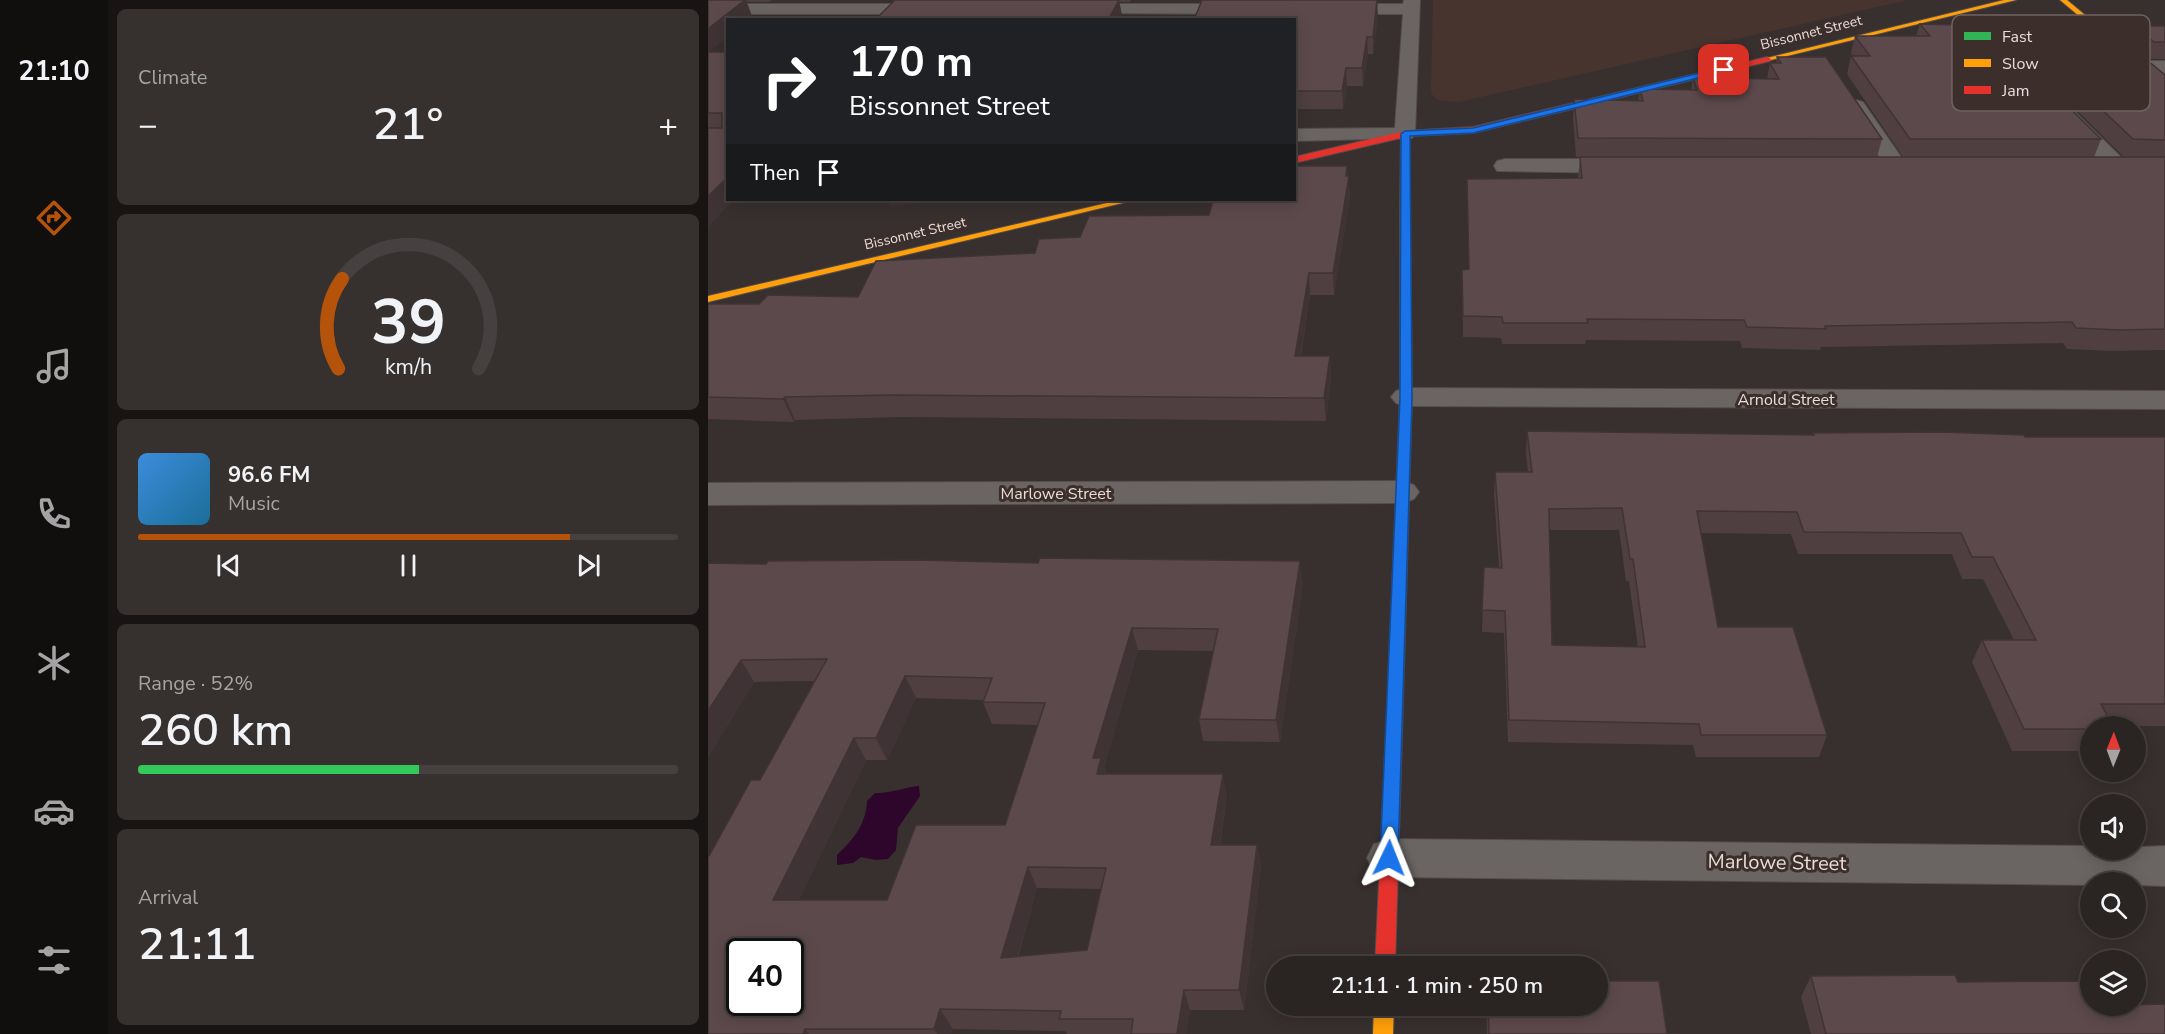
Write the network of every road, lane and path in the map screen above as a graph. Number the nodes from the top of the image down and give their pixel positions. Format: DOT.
graph roads {
  1 [pos="2013,0"];
  2 [pos="2062,0"];
  3 [pos="1411,4"];
  4 [pos="708,9"];
  5 [pos="856,9"];
  6 [pos="951,9"];
  7 [pos="1057,9"];
  8 [pos="1258,9"];
  9 [pos="1317,9"];
  10 [pos="2080,15"];
  11 [pos="2150,74"];
  12 [pos="2165,86"];
  13 [pos="1847,93"];
  14 [pos="2062,111"];
  15 [pos="1445,116"];
  16 [pos="1405,134"];
  17 [pos="1296,135"];
  18 [pos="1296,160"];
  19 [pos="1505,166"];
  20 [pos="1648,166"];
  21 [pos="1873,167"];
  22 [pos="1897,167"];
  23 [pos="1920,167"];
  24 [pos="2083,167"];
  25 [pos="2118,167"];
  26 [pos="2142,167"];
  27 [pos="1126,201"];
  28 [pos="708,298"];
  29 [pos="1406,398"];
  30 [pos="2165,400"];
  31 [pos="1403,492"];
  32 [pos="708,494"];
  33 [pos="1389,858"];
  34 [pos="2165,866"];
  35 [pos="1386,956"];
  36 [pos="1384,1016"];
  37 [pos="1383,1034"];
  1 -- 16 [label="main road, Bissonnet Street"];
  2 -- 10 [label="main road"];
  3 -- 9 [label="street"];
  3 -- 16 [label="street"];
  4 -- 5 [label="street"];
  5 -- 6 [label="street"];
  7 -- 8 [label="street"];
  11 -- 12 [label="main road"];
  13 -- 22 [label="street"];
  14 -- 25 [label="street"];
  15 -- 16 [label="main road, Bissonnet Street"];
  16 -- 17 [label="street"];
  16 -- 18 [label="main road, Bissonnet Street"];
  16 -- 29 [label="main road"];
  19 -- 20 [label="street"];
  21 -- 22 [label="street"];
  22 -- 23 [label="street"];
  24 -- 25 [label="street"];
  25 -- 26 [label="street"];
  27 -- 28 [label="main road, Bissonnet Street"];
  29 -- 30 [label="street, Arnold Street"];
  29 -- 31 [label="main road"];
  31 -- 32 [label="street, Marlowe Street"];
  31 -- 33 [label="main road"];
  33 -- 34 [label="street, Marlowe Street"];
  33 -- 35 [label="main road"];
  36 -- 37 [label="main road"];
}
